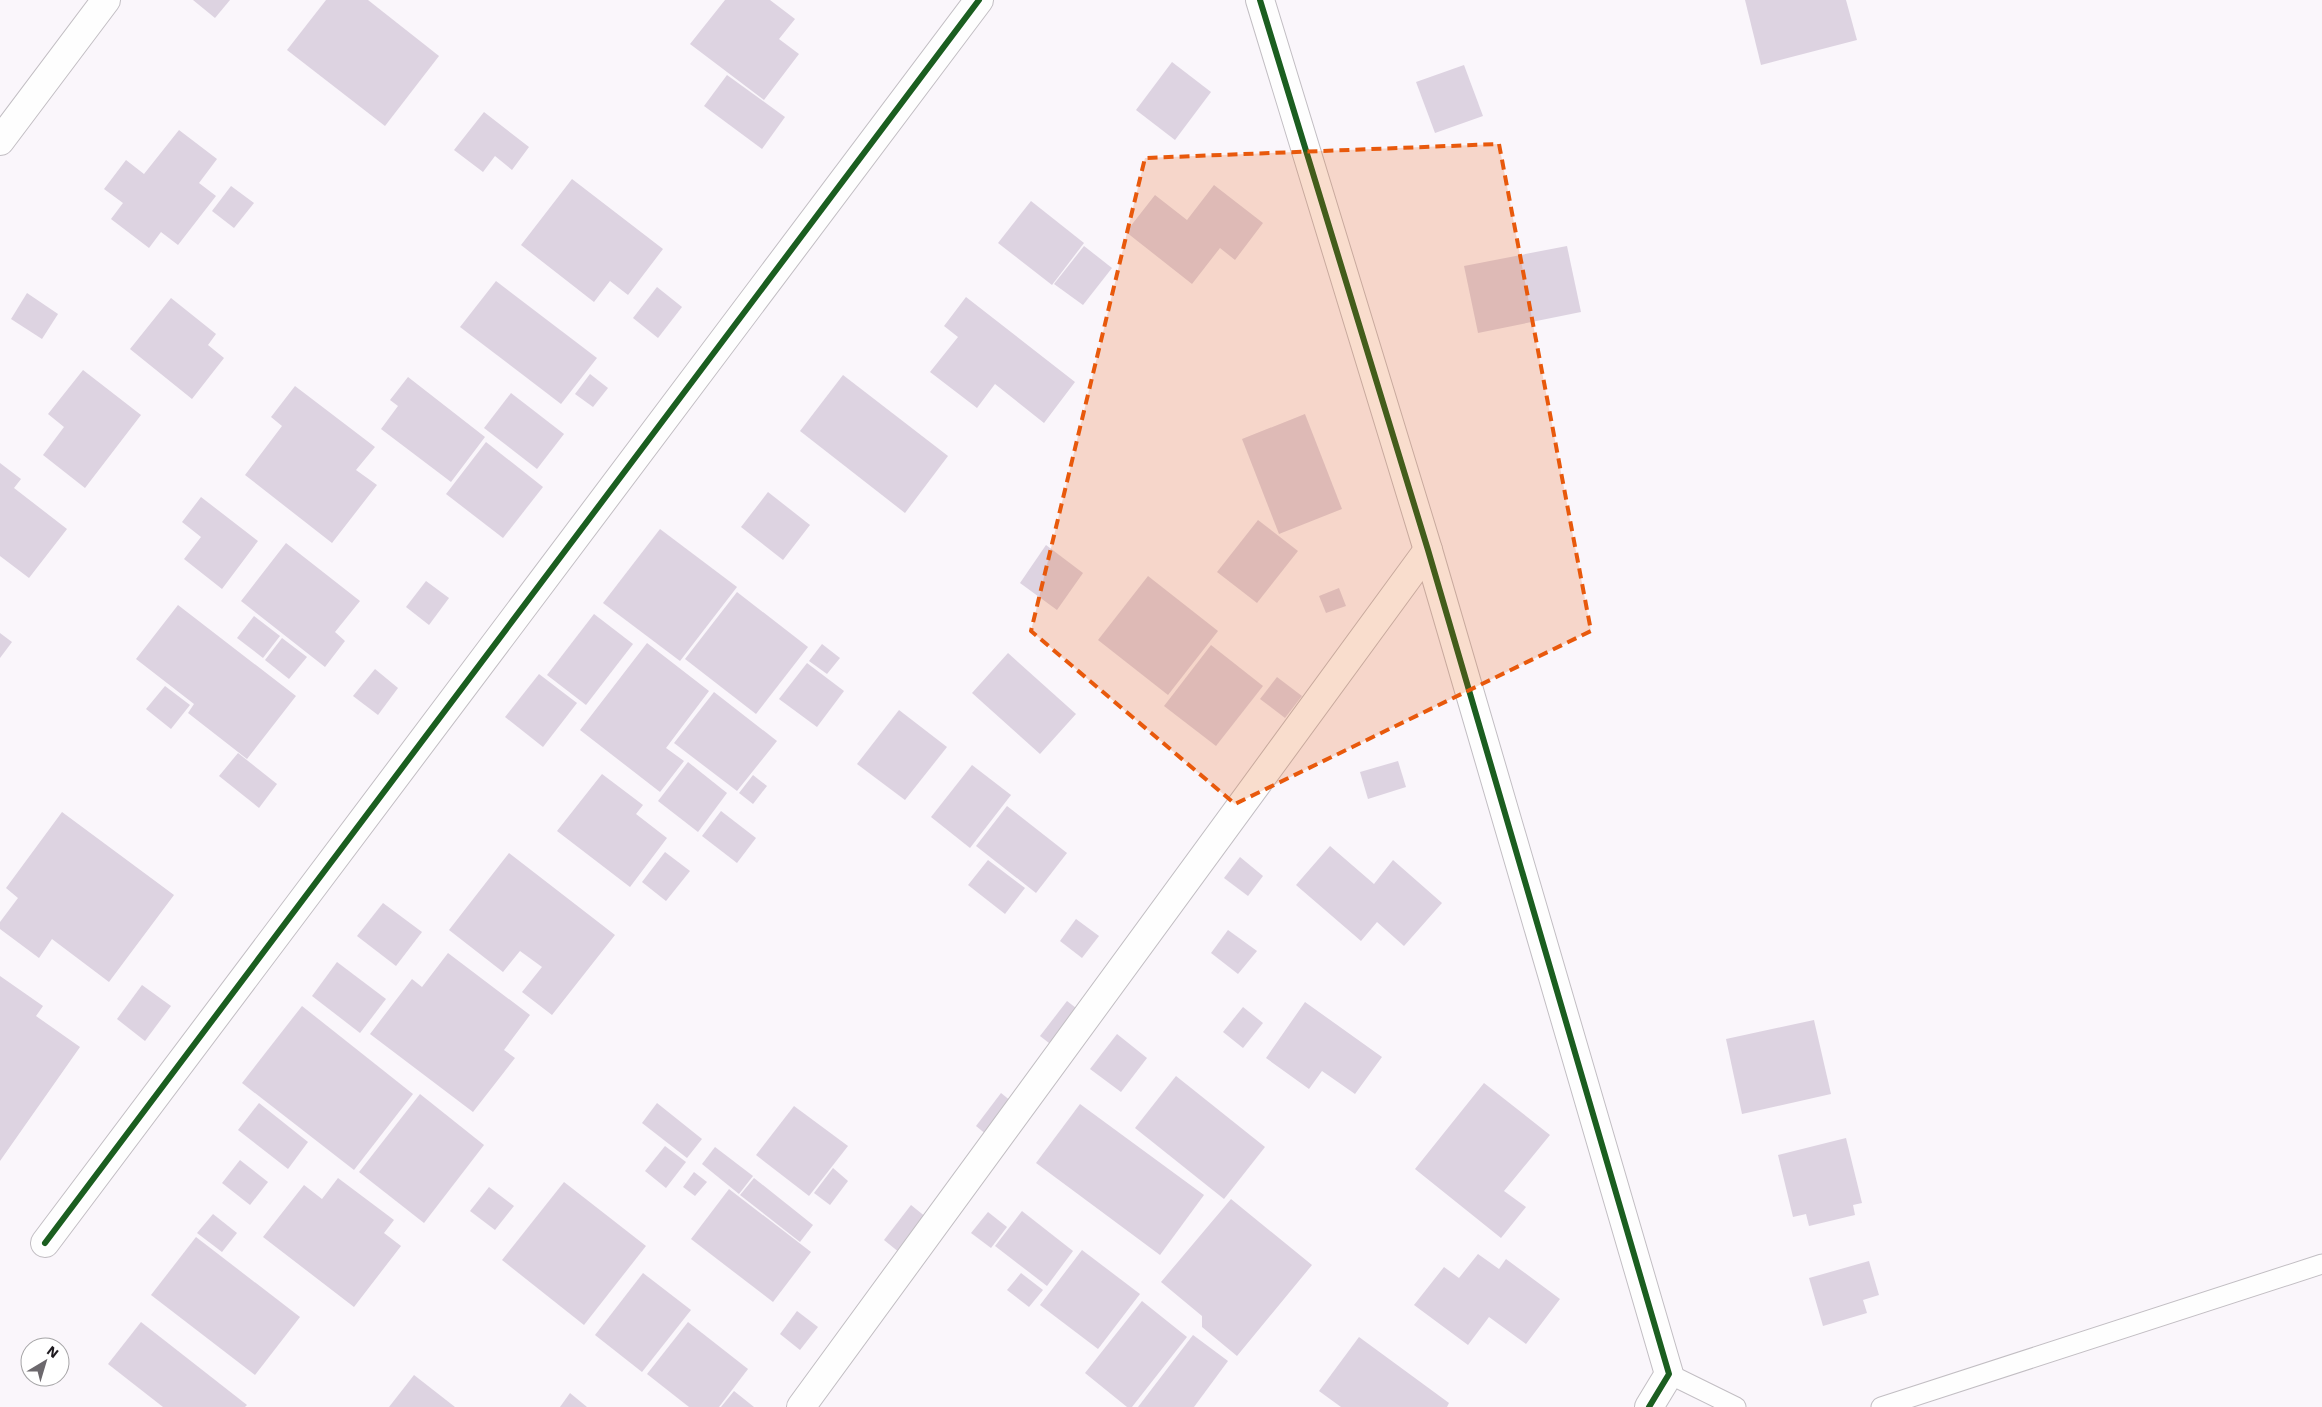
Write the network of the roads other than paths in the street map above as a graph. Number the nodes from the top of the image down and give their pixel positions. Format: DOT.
graph roads {
  1 [pos="106,0"];
  2 [pos="979,0"];
  3 [pos="1260,0"];
  4 [pos="0,141"];
  5 [pos="1428,550"];
  6 [pos="45,1243"];
  7 [pos="2322,1264"];
  8 [pos="1669,1374"];
  9 [pos="801,1407"];
  10 [pos="1648,1407"];
  11 [pos="1736,1407"];
  12 [pos="1881,1407"];
  1 -- 4 [label="street"];
  2 -- 6 [label="street"];
  3 -- 5 [label="street"];
  5 -- 8 [label="street"];
  5 -- 9 [label="street"];
  7 -- 12 [label="lane"];
  8 -- 10 [label="street"];
  8 -- 11 [label="lane"];
}
